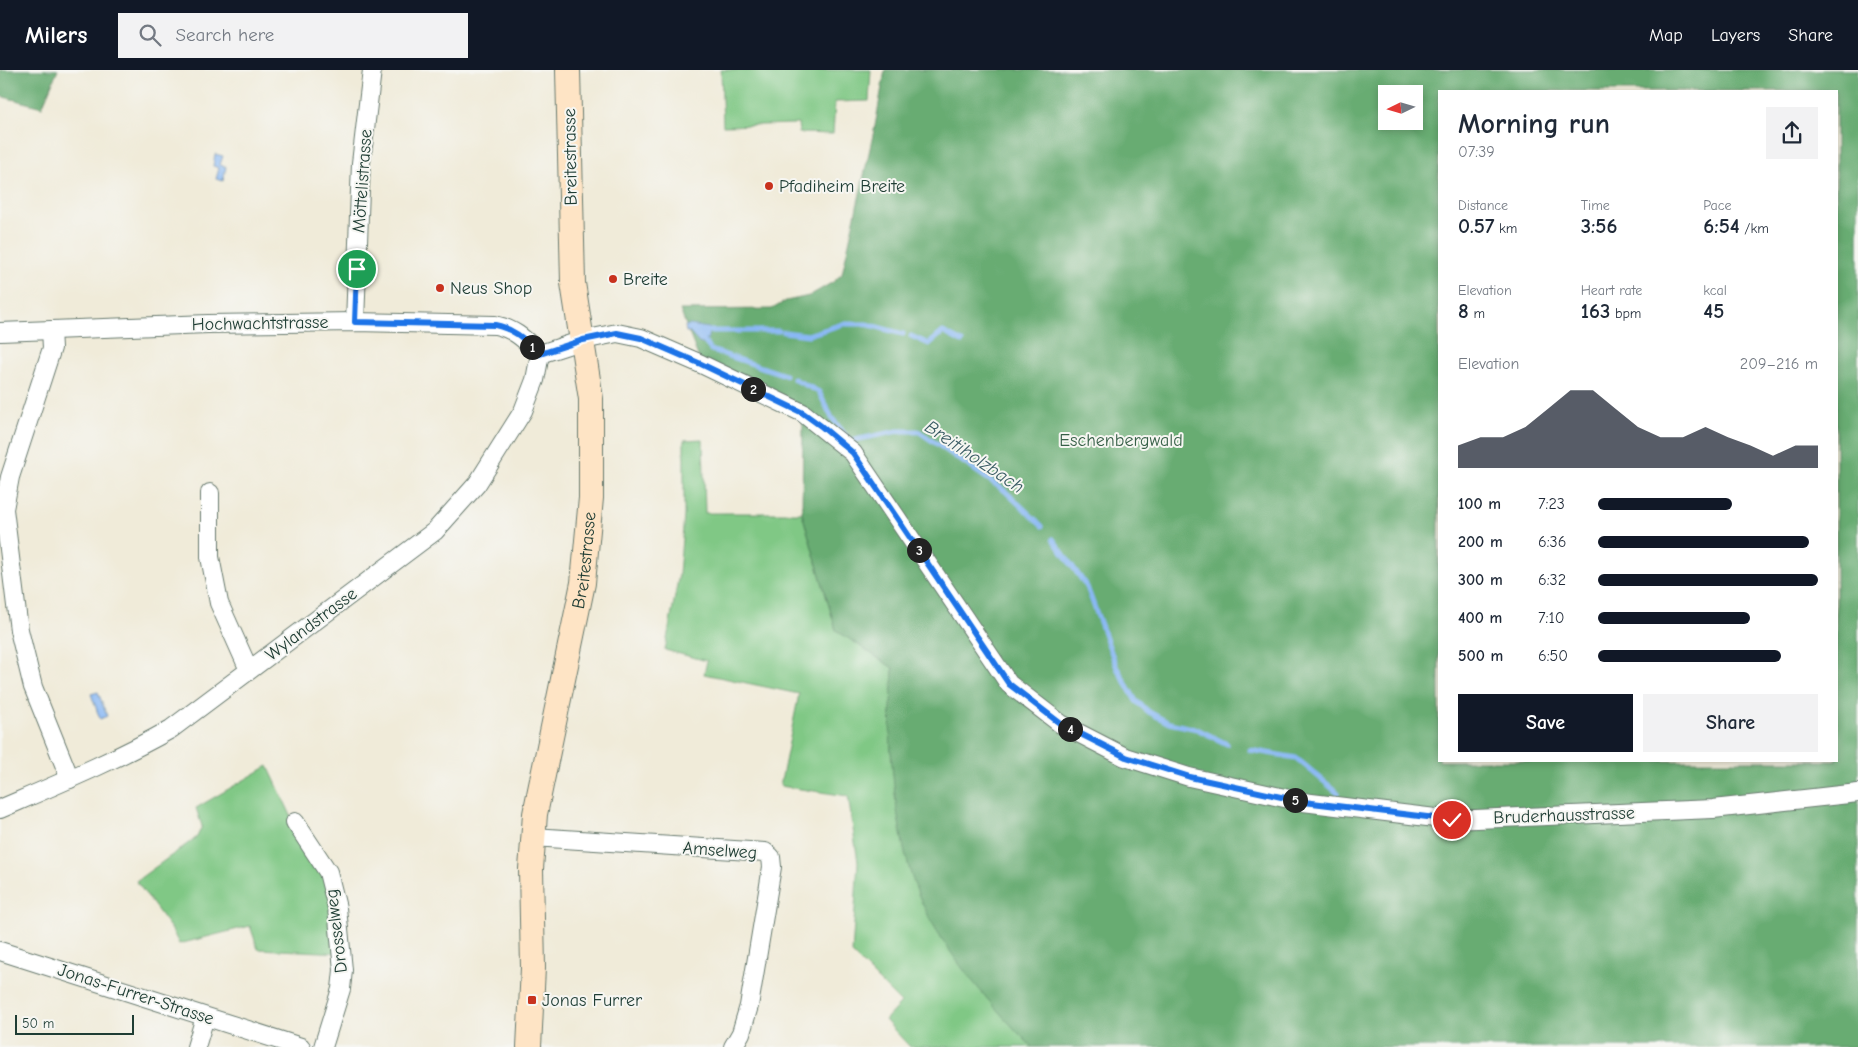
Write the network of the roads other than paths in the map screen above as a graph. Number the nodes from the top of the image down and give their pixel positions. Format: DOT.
graph roads {
  1 [pos="372,70"];
  2 [pos="568,70"];
  3 [pos="355,322"];
  4 [pos="52,330"];
  5 [pos="0,332"];
  6 [pos="583,340"];
  7 [pos="540,354"];
  8 [pos="210,494"];
  9 [pos="249,670"];
  10 [pos="70,779"];
  11 [pos="1858,793"];
  12 [pos="0,809"];
  13 [pos="295,822"];
  14 [pos="533,837"];
  15 [pos="0,952"];
  16 [pos="205,1017"];
  17 [pos="196,1047"];
  18 [pos="301,1047"];
  19 [pos="324,1047"];
  20 [pos="529,1047"];
  21 [pos="733,1047"];
  1 -- 3 [label="street, Möttelistrasse"];
  2 -- 6 [label="main road, Breitestrasse"];
  3 -- 4 [label="street, Hochwachtstrasse"];
  3 -- 7 [label="street, Hochwachtstrasse"];
  4 -- 5 [label="street, Hochwachtstrasse"];
  4 -- 10 [label="street"];
  6 -- 7 [label="street, Bruderhausstrasse"];
  6 -- 11 [label="street, Bruderhausstrasse"];
  6 -- 14 [label="main road, Breitestrasse"];
  7 -- 9 [label="street, Wylandstrasse"];
  8 -- 9 [label="street"];
  9 -- 10 [label="street, Wylandstrasse"];
  10 -- 12 [label="street, Wylandstrasse"];
  13 -- 19 [label="street, Drosselweg"];
  14 -- 20 [label="main road, Breitestrasse"];
  14 -- 21 [label="street, Amselweg"];
  15 -- 16 [label="street, Jonas-Furrer-Strasse"];
  16 -- 17 [label="street"];
  16 -- 18 [label="street, Jonas-Furrer-Strasse"];
}
